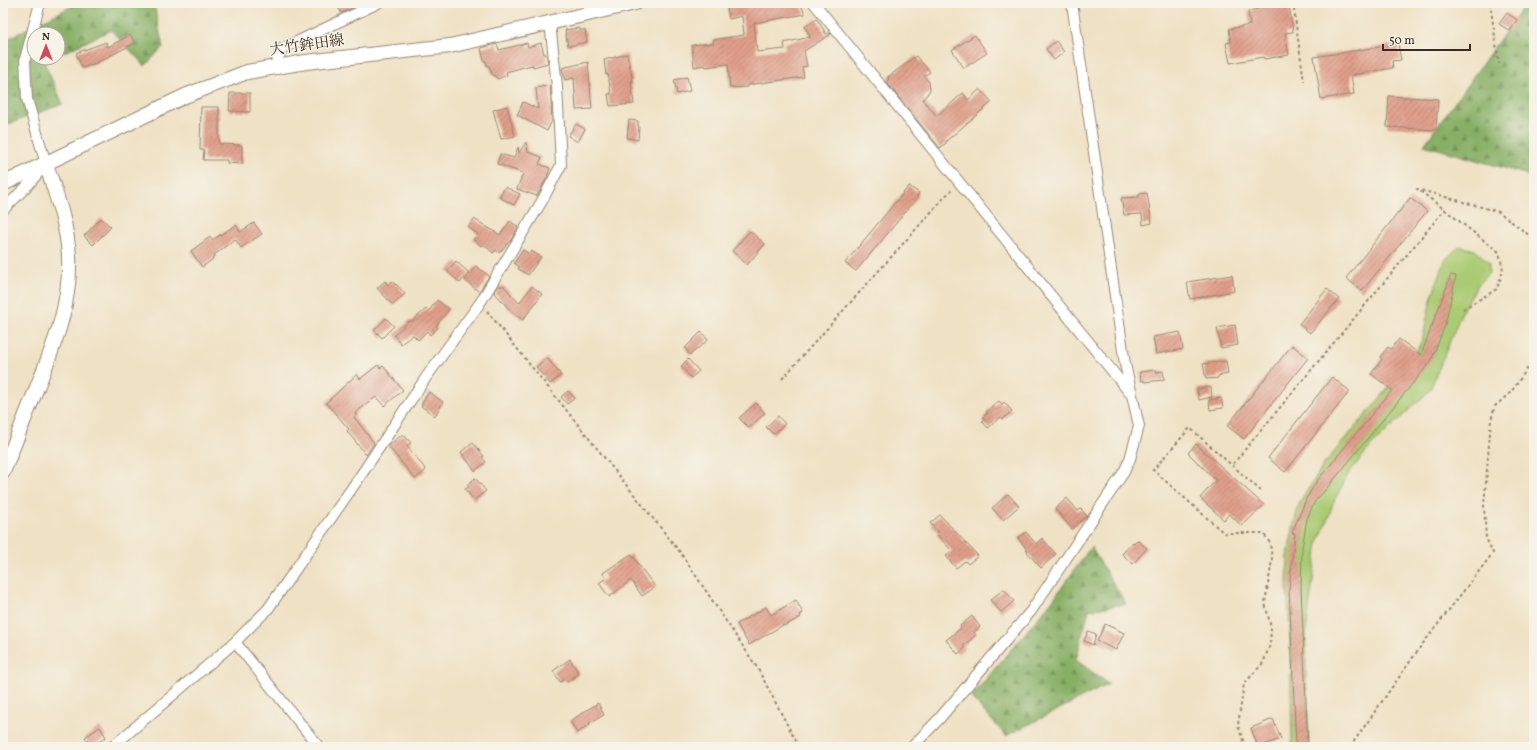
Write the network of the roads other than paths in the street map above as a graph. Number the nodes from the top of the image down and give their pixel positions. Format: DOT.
graph roads {
  1 [pos="40,3"];
  2 [pos="378,3"];
  3 [pos="635,3"];
  4 [pos="814,3"];
  5 [pos="1072,3"];
  6 [pos="550,23"];
  7 [pos="274,67"];
  8 [pos="46,164"];
  9 [pos="3,184"];
  10 [pos="3,210"];
  11 [pos="1132,395"];
  12 [pos="3,472"];
  13 [pos="235,642"];
  14 [pos="112,747"];
  15 [pos="319,747"];
  16 [pos="912,747"];
  1 -- 8 [label="street"];
  2 -- 7 [label="street"];
  3 -- 6 [label="main road, 大竹鉾田線"];
  4 -- 11 [label="street"];
  5 -- 11 [label="street"];
  6 -- 7 [label="main road, 大竹鉾田線"];
  6 -- 13 [label="street"];
  7 -- 8 [label="main road, 大竹鉾田線"];
  8 -- 9 [label="main road, 大竹鉾田線"];
  8 -- 10 [label="street"];
  8 -- 12 [label="main road"];
  11 -- 16 [label="street"];
  13 -- 14 [label="street"];
  13 -- 15 [label="street"];
}
